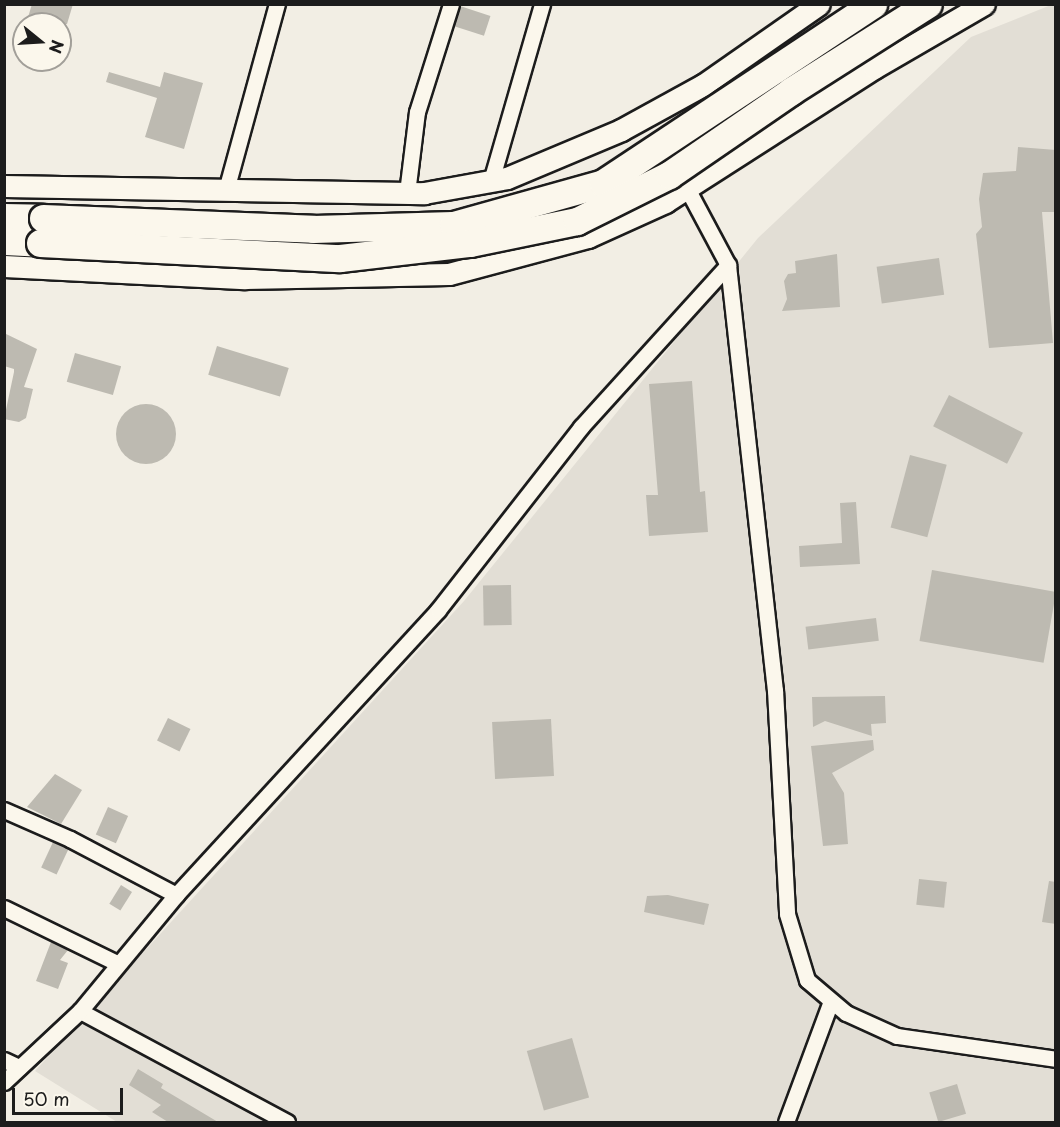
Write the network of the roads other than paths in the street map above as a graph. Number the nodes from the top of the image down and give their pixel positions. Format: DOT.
graph roads {
  1 [pos="277,4"];
  2 [pos="451,4"];
  3 [pos="542,4"];
  4 [pos="819,4"];
  5 [pos="873,4"];
  6 [pos="928,4"];
  7 [pos="984,4"];
  8 [pos="648,116"];
  9 [pos="491,181"];
  10 [pos="4,186"];
  11 [pos="226,189"];
  12 [pos="687,189"];
  13 [pos="407,193"];
  14 [pos="4,217"];
  15 [pos="41,231"];
  16 [pos="4,241"];
  17 [pos="728,265"];
  18 [pos="4,266"];
  19 [pos="4,810"];
  20 [pos="176,895"];
  21 [pos="4,908"];
  22 [pos="117,963"];
  23 [pos="831,1001"];
  24 [pos="80,1011"];
  25 [pos="1056,1059"];
  26 [pos="4,1060"];
  27 [pos="19,1067"];
  28 [pos="4,1082"];
  29 [pos="287,1122"];
  30 [pos="786,1122"];
  1 -- 11 [label="street"];
  2 -- 13 [label="street"];
  3 -- 9 [label="street"];
  4 -- 8 [label="street"];
  5 -- 15 [label="highway, bridge"];
  6 -- 15 [label="highway, bridge"];
  7 -- 12 [label="street"];
  8 -- 9 [label="street"];
  8 -- 12 [label="street"];
  9 -- 13 [label="street"];
  10 -- 11 [label="street"];
  11 -- 13 [label="street"];
  12 -- 17 [label="street"];
  12 -- 18 [label="street"];
  14 -- 15 [label="highway"];
  15 -- 16 [label="highway"];
  17 -- 20 [label="street"];
  17 -- 23 [label="street"];
  19 -- 20 [label="street"];
  20 -- 22 [label="street"];
  21 -- 22 [label="street"];
  22 -- 24 [label="street"];
  23 -- 25 [label="street"];
  23 -- 30 [label="street"];
  24 -- 27 [label="street"];
  24 -- 29 [label="street"];
  26 -- 27 [label="street"];
  27 -- 28 [label="street"];
}
